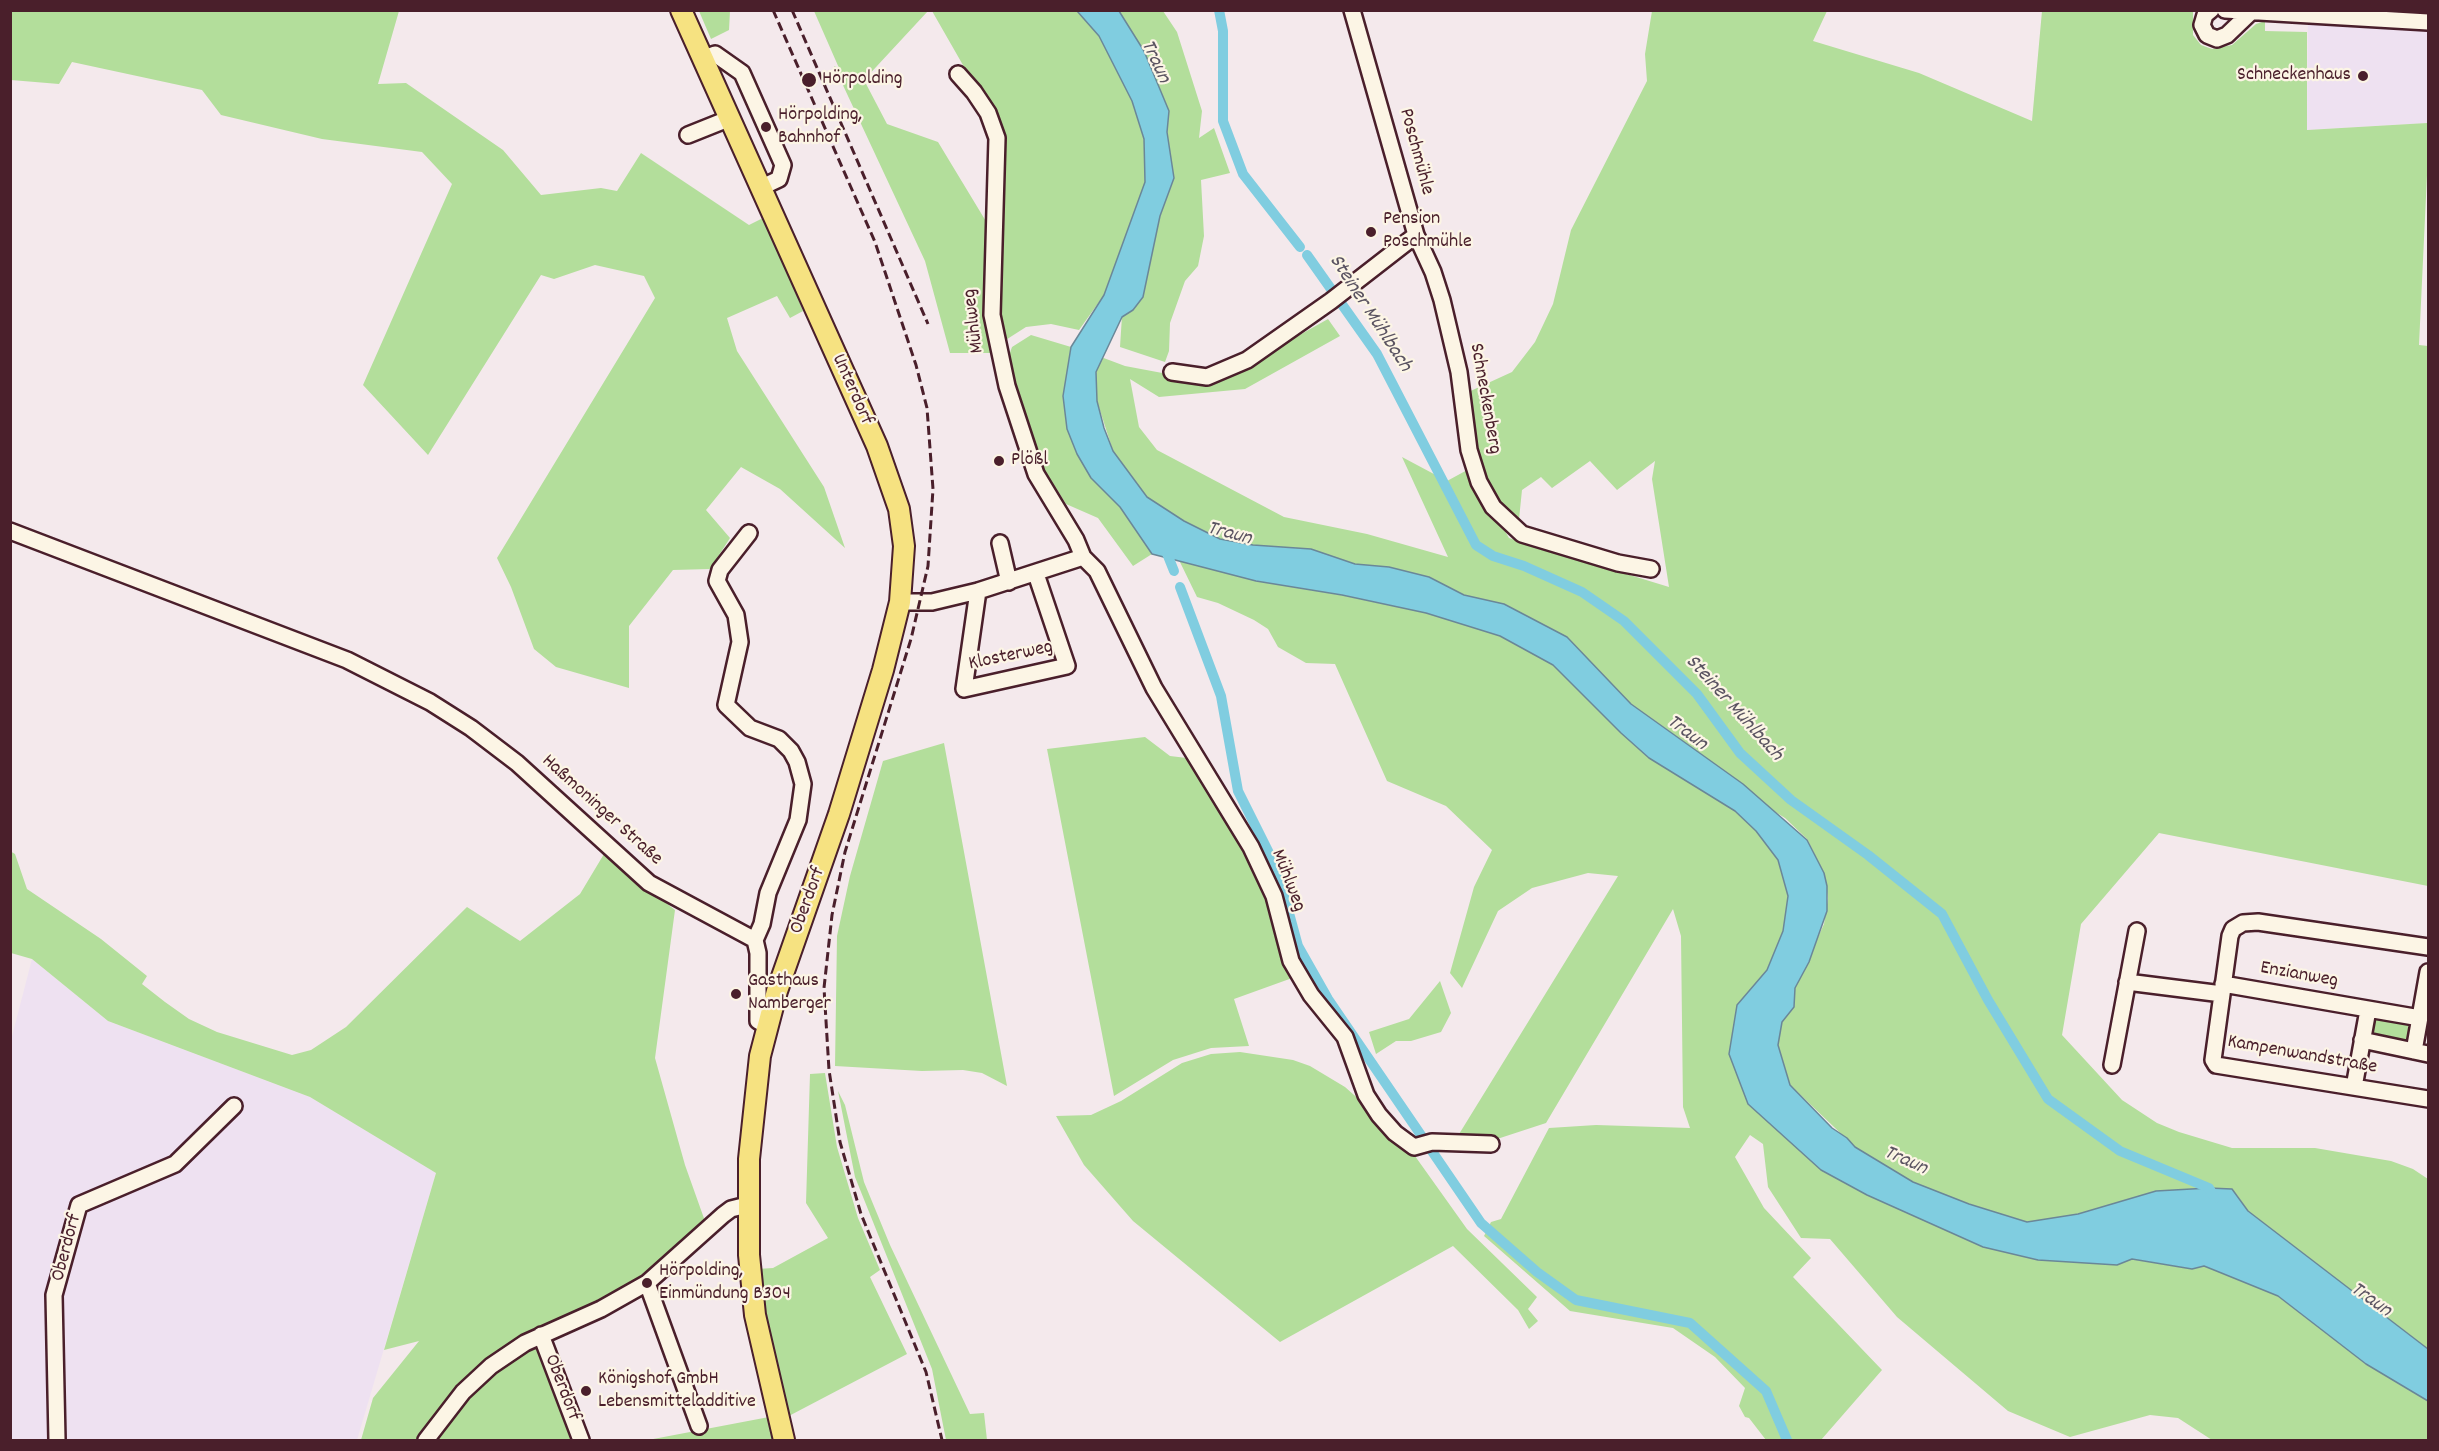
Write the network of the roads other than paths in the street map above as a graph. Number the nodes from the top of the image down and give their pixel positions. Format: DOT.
graph roads {
  1 [pos="681,10"];
  2 [pos="1352,10"];
  3 [pos="2211,10"];
  4 [pos="2225,10"];
  5 [pos="2255,11"];
  6 [pos="2428,22"];
  7 [pos="702,59"];
  8 [pos="958,74"];
  9 [pos="728,119"];
  10 [pos="688,135"];
  11 [pos="760,188"];
  12 [pos="1416,235"];
  13 [pos="1172,372"];
  14 [pos="10,531"];
  15 [pos="749,533"];
  16 [pos="1000,543"];
  17 [pos="1083,557"];
  18 [pos="1651,569"];
  19 [pos="1036,574"];
  20 [pos="1009,582"];
  21 [pos="978,591"];
  22 [pos="900,602"];
  23 [pos="2137,931"];
  24 [pos="754,939"];
  25 [pos="2428,947"];
  26 [pos="2428,972"];
  27 [pos="2127,982"];
  28 [pos="2222,989"];
  29 [pos="2368,1010"];
  30 [pos="2420,1018"];
  31 [pos="767,1026"];
  32 [pos="2362,1040"];
  33 [pos="2421,1052"];
  34 [pos="2112,1065"];
  35 [pos="2354,1087"];
  36 [pos="2428,1099"];
  37 [pos="234,1106"];
  38 [pos="1491,1144"];
  39 [pos="747,1205"];
  40 [pos="647,1282"];
  41 [pos="541,1335"];
  42 [pos="699,1426"];
  43 [pos="782,1432"];
  44 [pos="57,1440"];
  45 [pos="426,1440"];
  46 [pos="580,1440"];
  1 -- 7 [label="main road, Unterdorf"];
  2 -- 12 [label="street, Poschmühle"];
  3 -- 5 [label="street"];
  4 -- 5 [label="street"];
  5 -- 6 [label="street"];
  7 -- 9 [label="main road, Unterdorf"];
  7 -- 11 [label="street"];
  8 -- 17 [label="street, Mühlweg"];
  9 -- 10 [label="street"];
  9 -- 11 [label="main road, Unterdorf"];
  11 -- 22 [label="main road, Unterdorf"];
  12 -- 13 [label="street"];
  12 -- 18 [label="street, Schneckenberg"];
  14 -- 24 [label="street, Haßmoninger Straße"];
  15 -- 24 [label="street, Oberdorf"];
  16 -- 20 [label="street"];
  17 -- 19 [label="street"];
  17 -- 38 [label="street, Mühlweg"];
  19 -- 20 [label="street"];
  19 -- 21 [label="street, Klosterweg"];
  20 -- 21 [label="street"];
  21 -- 22 [label="street"];
  22 -- 31 [label="main road, Oberdorf"];
  23 -- 27 [label="street"];
  24 -- 31 [label="street"];
  25 -- 28 [label="street, Kampenwandstraße"];
  26 -- 30 [label="street"];
  27 -- 28 [label="street, Enzianweg"];
  27 -- 34 [label="street"];
  28 -- 29 [label="street, Enzianweg"];
  28 -- 35 [label="street, Kampenwandstraße"];
  29 -- 30 [label="street, Enzianweg"];
  29 -- 32 [label="street"];
  30 -- 33 [label="street"];
  31 -- 39 [label="main road, Oberdorf"];
  32 -- 33 [label="street"];
  32 -- 35 [label="street"];
  35 -- 36 [label="street, Kampenwandstraße"];
  37 -- 44 [label="street, Oberdorf"];
  39 -- 40 [label="street, Oberdorf"];
  39 -- 43 [label="main road, Oberdorf"];
  40 -- 41 [label="street, Oberdorf"];
  40 -- 42 [label="street"];
  41 -- 45 [label="street, Oberdorf"];
  41 -- 46 [label="street, Oberdorf"];
}
